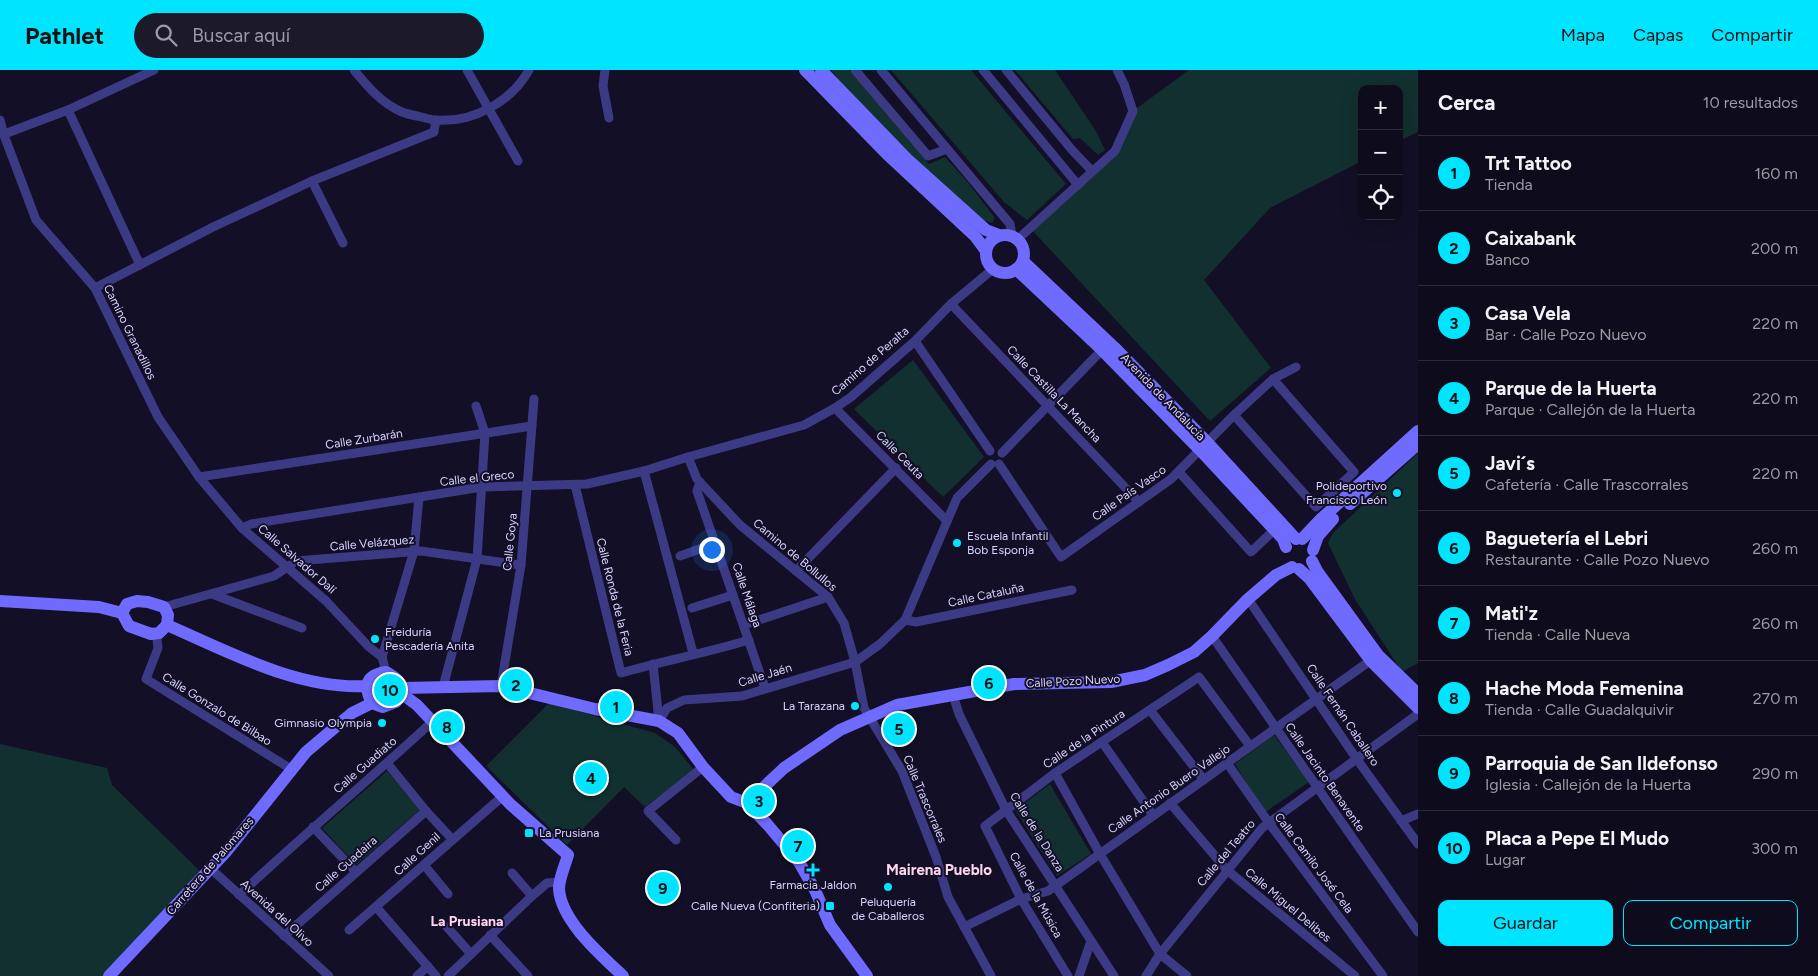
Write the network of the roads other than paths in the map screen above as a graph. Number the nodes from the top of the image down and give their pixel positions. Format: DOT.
graph roads {
  1 [pos="154,70"];
  2 [pos="354,70"];
  3 [pos="467,70"];
  4 [pos="529,70"];
  5 [pos="605,70"];
  6 [pos="805,70"];
  7 [pos="821,70"];
  8 [pos="855,70"];
  9 [pos="881,70"];
  10 [pos="983,70"];
  11 [pos="1006,70"];
  12 [pos="1117,70"];
  13 [pos="489,109"];
  14 [pos="68,110"];
  15 [pos="610,118"];
  16 [pos="0,120"];
  17 [pos="436,120"];
  18 [pos="7,133"];
  19 [pos="947,149"];
  20 [pos="518,162"];
  21 [pos="1092,171"];
  22 [pos="312,181"];
  23 [pos="1078,185"];
  24 [pos="998,235"];
  25 [pos="1015,237"];
  26 [pos="343,243"];
  27 [pos="986,251"];
  28 [pos="140,265"];
  29 [pos="1020,265"];
  30 [pos="993,269"];
  31 [pos="95,288"];
  32 [pos="951,304"];
  33 [pos="915,341"];
  34 [pos="1102,350"];
  35 [pos="1296,367"];
  36 [pos="1273,379"];
  37 [pos="534,399"];
  38 [pos="476,406"];
  39 [pos="1048,406"];
  40 [pos="835,408"];
  41 [pos="1234,415"];
  42 [pos="532,426"];
  43 [pos="1418,430"];
  44 [pos="485,433"];
  45 [pos="1418,444"];
  46 [pos="1204,446"];
  47 [pos="990,451"];
  48 [pos="1002,453"];
  49 [pos="688,458"];
  50 [pos="995,464"];
  51 [pos="896,468"];
  52 [pos="644,471"];
  53 [pos="1179,472"];
  54 [pos="199,477"];
  55 [pos="700,482"];
  56 [pos="528,485"];
  57 [pos="574,485"];
  58 [pos="482,487"];
  59 [pos="419,498"];
  60 [pos="1139,502"];
  61 [pos="946,520"];
  62 [pos="242,528"];
  63 [pos="1274,530"];
  64 [pos="1299,539"];
  65 [pos="716,543"];
  66 [pos="414,552"];
  67 [pos="680,556"];
  68 [pos="1313,556"];
  69 [pos="477,559"];
  70 [pos="1290,561"];
  71 [pos="521,565"];
  72 [pos="286,567"];
  73 [pos="796,571"];
  74 [pos="1072,590"];
  75 [pos="212,594"];
  76 [pos="733,594"];
  77 [pos="828,597"];
  78 [pos="1248,600"];
  79 [pos="0,601"];
  80 [pos="692,608"];
  81 [pos="122,613"];
  82 [pos="167,617"];
  83 [pos="905,620"];
  84 [pos="744,625"];
  85 [pos="302,628"];
  86 [pos="1212,636"];
  87 [pos="749,640"];
  88 [pos="693,654"];
  89 [pos="382,657"];
  90 [pos="1374,658"];
  91 [pos="855,662"];
  92 [pos="653,664"];
  93 [pos="386,672"];
  94 [pos="501,686"];
  95 [pos="443,687"];
  96 [pos="765,688"];
  97 [pos="402,691"];
  98 [pos="368,694"];
  99 [pos="1418,694"];
  100 [pos="953,695"];
  101 [pos="1317,699"];
  102 [pos="1418,708"];
  103 [pos="1150,710"];
  104 [pos="1418,714"];
  105 [pos="869,716"];
  106 [pos="659,720"];
  107 [pos="433,721"];
  108 [pos="1276,728"];
  109 [pos="1102,742"];
  110 [pos="1250,746"];
  111 [pos="1356,758"];
  112 [pos="387,763"];
  113 [pos="1227,763"];
  114 [pos="703,767"];
  115 [pos="291,769"];
  116 [pos="1055,773"];
  117 [pos="1204,780"];
  118 [pos="1317,788"];
  119 [pos="503,796"];
  120 [pos="747,803"];
  121 [pos="1170,803"];
  122 [pos="426,810"];
  123 [pos="1006,810"];
  124 [pos="1418,814"];
  125 [pos="1154,815"];
  126 [pos="1401,821"];
  127 [pos="1268,823"];
  128 [pos="313,826"];
  129 [pos="986,826"];
  130 [pos="452,839"];
  131 [pos="676,840"];
  132 [pos="1418,844"];
  133 [pos="1100,854"];
  134 [pos="424,865"];
  135 [pos="210,868"];
  136 [pos="1227,870"];
  137 [pos="356,872"];
  138 [pos="512,873"];
  139 [pos="560,882"];
  140 [pos="1056,885"];
  141 [pos="448,894"];
  142 [pos="239,895"];
  143 [pos="532,896"];
  144 [pos="1021,899"];
  145 [pos="377,908"];
  146 [pos="447,927"];
  147 [pos="964,927"];
  148 [pos="349,930"];
  149 [pos="1418,932"];
  150 [pos="490,935"];
  151 [pos="284,936"];
  152 [pos="1091,941"];
  153 [pos="471,954"];
  154 [pos="1160,954"];
  155 [pos="428,966"];
  156 [pos="452,975"];
  157 [pos="110,976"];
  158 [pos="329,976"];
  159 [pos="417,976"];
  160 [pos="436,976"];
  161 [pos="528,976"];
  162 [pos="623,976"];
  163 [pos="867,976"];
  164 [pos="990,976"];
  165 [pos="1068,976"];
  166 [pos="1079,976"];
  167 [pos="1114,976"];
  168 [pos="1146,976"];
  169 [pos="1187,976"];
  170 [pos="1355,976"];
  171 [pos="1383,976"];
  1 -- 14 [label="street"];
  2 -- 17 [label="street"];
  3 -- 13 [label="street"];
  4 -- 13 [label="street"];
  5 -- 15 [label="street"];
  6 -- 27 [label="street"];
  7 -- 24 [label="street"];
  8 -- 19 [label="street"];
  9 -- 19 [label="street"];
  10 -- 23 [label="street"];
  11 -- 21 [label="street"];
  12 -- 21 [label="street"];
  13 -- 17 [label="street"];
  13 -- 20 [label="street"];
  14 -- 18 [label="street"];
  14 -- 28 [label="street"];
  16 -- 31 [label="street, Camino Granadillos"];
  17 -- 22 [label="street"];
  19 -- 25 [label="street"];
  21 -- 23 [label="street"];
  22 -- 26 [label="street"];
  22 -- 28 [label="street"];
  23 -- 25 [label="street"];
  24 -- 25 [label="street"];
  24 -- 27 [label="street"];
  25 -- 29 [label="street"];
  27 -- 30 [label="street"];
  28 -- 31 [label="street"];
  29 -- 30 [label="street"];
  29 -- 34 [label="street, Avenida de Andalucía"];
  29 -- 46 [label="street, Avenida de Andalucía"];
  30 -- 32 [label="street, Camino de Peralta"];
  31 -- 54 [label="street, Camino Granadillos"];
  32 -- 33 [label="street, Camino de Peralta"];
  32 -- 39 [label="street, Calle Castilla La Mancha"];
  33 -- 40 [label="street, Camino de Peralta"];
  33 -- 47 [label="street"];
  34 -- 39 [label="street"];
  34 -- 46 [label="street, Avenida de Andalucía"];
  35 -- 36 [label="street, Calle País Vasco"];
  36 -- 41 [label="street, Calle País Vasco"];
  36 -- 41 [label="street"];
  37 -- 42 [label="street, Calle Goya"];
  38 -- 44 [label="street"];
  39 -- 48 [label="street"];
  39 -- 60 [label="street, Calle Castilla La Mancha"];
  40 -- 49 [label="street, Camino de Peralta"];
  40 -- 51 [label="street, Calle Ceuta"];
  41 -- 46 [label="street, Calle País Vasco"];
  42 -- 44 [label="street, Calle Zurbarán"];
  42 -- 56 [label="street, Calle Goya"];
  43 -- 64 [label="street"];
  44 -- 54 [label="street, Calle Zurbarán"];
  44 -- 58 [label="street"];
  45 -- 68 [label="street"];
  46 -- 53 [label="street, Calle País Vasco"];
  46 -- 63 [label="street, Avenida de Andalucía"];
  46 -- 64 [label="street, Avenida de Andalucía"];
  47 -- 48 [label="street"];
  47 -- 50 [label="street"];
  48 -- 50 [label="street"];
  49 -- 52 [label="street, Calle el Greco"];
  49 -- 55 [label="street"];
  50 -- 60 [label="street, Calle País Vasco"];
  50 -- 61 [label="street"];
  51 -- 61 [label="street, Calle Ceuta"];
  51 -- 73 [label="street"];
  52 -- 57 [label="street, Calle el Greco"];
  52 -- 88 [label="street"];
  53 -- 60 [label="street, Calle País Vasco"];
  53 -- 63 [label="street"];
  54 -- 62 [label="street, Calle Salvador Dalí"];
  55 -- 65 [label="street, Calle Málaga"];
  55 -- 73 [label="street, Camino de Bollullos"];
  56 -- 57 [label="street, Calle el Greco"];
  56 -- 58 [label="street, Calle el Greco"];
  56 -- 71 [label="street, Calle Goya"];
  57 -- 92 [label="street, Calle Ronda de la Feria"];
  58 -- 59 [label="street, Calle el Greco"];
  58 -- 69 [label="street"];
  59 -- 62 [label="street, Calle el Greco"];
  59 -- 66 [label="street"];
  61 -- 83 [label="street"];
  62 -- 72 [label="street, Calle Salvador Dalí"];
  63 -- 70 [label="street, Avenida de Andalucía"];
  64 -- 68 [label="street"];
  64 -- 70 [label="street"];
  65 -- 67 [label="street"];
  65 -- 76 [label="street, Calle Málaga"];
  66 -- 69 [label="street, Calle Velázquez"];
  66 -- 72 [label="street, Calle Velázquez"];
  66 -- 89 [label="street"];
  68 -- 70 [label="street"];
  68 -- 90 [label="street"];
  69 -- 71 [label="street, Calle Velázquez"];
  69 -- 95 [label="street"];
  70 -- 78 [label="street, Calle Pozo Nuevo"];
  70 -- 90 [label="street, Avenida de Andalucía"];
  71 -- 94 [label="street, Calle Goya"];
  72 -- 75 [label="street, Calle Velázquez"];
  72 -- 89 [label="street, Calle Salvador Dalí"];
  73 -- 77 [label="street, Camino de Bollullos"];
  74 -- 83 [label="street, Calle Cataluña"];
  75 -- 82 [label="street, Calle Velázquez"];
  75 -- 85 [label="street"];
  76 -- 80 [label="street"];
  76 -- 84 [label="street, Calle Málaga"];
  77 -- 84 [label="street"];
  77 -- 91 [label="street, Camino de Bollullos"];
  78 -- 86 [label="street, Calle Pozo Nuevo"];
  78 -- 101 [label="street, Calle Fernán Caballero"];
  79 -- 81 [label="street"];
  81 -- 82 [label="street"];
  81 -- 82 [label="street"];
  82 -- 98 [label="street"];
  82 -- 115 [label="street, Calle Gonzalo de Bilbao"];
  83 -- 91 [label="street, Calle Jaén"];
  84 -- 87 [label="street, Calle Málaga"];
  86 -- 100 [label="street, Calle Pozo Nuevo"];
  86 -- 108 [label="street, Calle Jacinto Benavente"];
  87 -- 88 [label="street, Calle Ronda de la Feria"];
  87 -- 96 [label="street, Calle Málaga"];
  88 -- 92 [label="street, Calle Ronda de la Feria"];
  89 -- 93 [label="street"];
  90 -- 99 [label="street"];
  90 -- 101 [label="street, Calle Antonio Buero Vallejo"];
  90 -- 102 [label="street"];
  91 -- 96 [label="street, Calle Jaén"];
  91 -- 105 [label="street, Camino de Bollullos"];
  92 -- 106 [label="street"];
  93 -- 97 [label="street"];
  93 -- 98 [label="street"];
  94 -- 95 [label="street"];
  94 -- 106 [label="street"];
  95 -- 97 [label="street"];
  96 -- 106 [label="street, Calle Jaén"];
  97 -- 98 [label="street"];
  97 -- 107 [label="street"];
  98 -- 115 [label="street, Carretera de Palomares"];
  100 -- 105 [label="street, Calle Pozo Nuevo"];
  100 -- 123 [label="street, Calle de la Danza"];
  101 -- 108 [label="street, Calle Antonio Buero Vallejo"];
  101 -- 111 [label="street, Calle Fernán Caballero"];
  103 -- 109 [label="street, Calle de la Pintura"];
  103 -- 110 [label="street, Calle de la Pintura"];
  103 -- 117 [label="street"];
  104 -- 111 [label="street, Calle del Teatro"];
  105 -- 120 [label="street, Calle Pozo Nuevo"];
  105 -- 147 [label="street, Calle Trascorrales"];
  106 -- 114 [label="street"];
  107 -- 112 [label="street, Calle Guadiato"];
  107 -- 119 [label="street"];
  108 -- 110 [label="street, Calle Antonio Buero Vallejo"];
  108 -- 118 [label="street, Calle Jacinto Benavente"];
  109 -- 116 [label="street, Calle de la Pintura"];
  109 -- 125 [label="street"];
  110 -- 113 [label="street, Calle Antonio Buero Vallejo"];
  111 -- 118 [label="street, Calle del Teatro"];
  111 -- 126 [label="street, Calle Fernán Caballero"];
  112 -- 122 [label="street"];
  112 -- 128 [label="street, Calle Guadiato"];
  113 -- 117 [label="street, Calle Antonio Buero Vallejo"];
  113 -- 127 [label="street, Calle Camilo José Cela"];
  114 -- 120 [label="street"];
  114 -- 131 [label="street"];
  115 -- 135 [label="street, Carretera de Palomares"];
  116 -- 123 [label="street, Calle de la Pintura"];
  116 -- 133 [label="street"];
  117 -- 121 [label="street, Calle Antonio Buero Vallejo"];
  118 -- 127 [label="street, Calle del Teatro"];
  118 -- 149 [label="street, Calle Jacinto Benavente"];
  119 -- 130 [label="street, Calle Genil"];
  119 -- 139 [label="street"];
  120 -- 163 [label="street"];
  121 -- 125 [label="street, Calle Antonio Buero Vallejo"];
  121 -- 136 [label="street, Calle Miguel Delibes"];
  122 -- 130 [label="street"];
  122 -- 137 [label="street, Calle Guadaira"];
  123 -- 129 [label="street, Calle de la Pintura"];
  123 -- 140 [label="street, Calle de la Danza"];
  124 -- 126 [label="street"];
  125 -- 133 [label="street, Calle Antonio Buero Vallejo"];
  126 -- 132 [label="street, Calle Fernán Caballero"];
  127 -- 136 [label="street, Calle del Teatro"];
  127 -- 171 [label="street, Calle Camilo José Cela"];
  128 -- 137 [label="street"];
  128 -- 142 [label="street, Calle Guadiato"];
  129 -- 144 [label="street, Calle de la Música"];
  130 -- 134 [label="street, Calle Genil"];
  133 -- 140 [label="street, Calle Antonio Buero Vallejo"];
  133 -- 154 [label="street"];
  134 -- 141 [label="street"];
  134 -- 145 [label="street, Calle Genil"];
  135 -- 142 [label="street, Avenida del Olivo"];
  135 -- 157 [label="street, Carretera de Palomares"];
  136 -- 154 [label="street, Calle del Teatro"];
  136 -- 170 [label="street, Calle Miguel Delibes"];
  137 -- 151 [label="street, Calle Guadaira"];
  138 -- 143 [label="street"];
  139 -- 143 [label="street"];
  139 -- 162 [label="street"];
  140 -- 144 [label="street, Calle Antonio Buero Vallejo"];
  140 -- 152 [label="street, Calle de la Danza"];
  142 -- 151 [label="street, Avenida del Olivo"];
  143 -- 150 [label="street"];
  144 -- 147 [label="street, Calle Antonio Buero Vallejo"];
  144 -- 165 [label="street, Calle de la Música"];
  145 -- 148 [label="street, Calle Genil"];
  145 -- 155 [label="street"];
  146 -- 153 [label="street"];
  147 -- 164 [label="street, Calle Trascorrales"];
  150 -- 153 [label="street"];
  150 -- 161 [label="street"];
  151 -- 158 [label="street, Avenida del Olivo"];
  152 -- 166 [label="street"];
  152 -- 167 [label="street, Calle de la Danza"];
  153 -- 156 [label="street"];
  154 -- 168 [label="street, Calle del Teatro"];
  154 -- 169 [label="street"];
  155 -- 159 [label="street"];
  155 -- 160 [label="street"];
}
